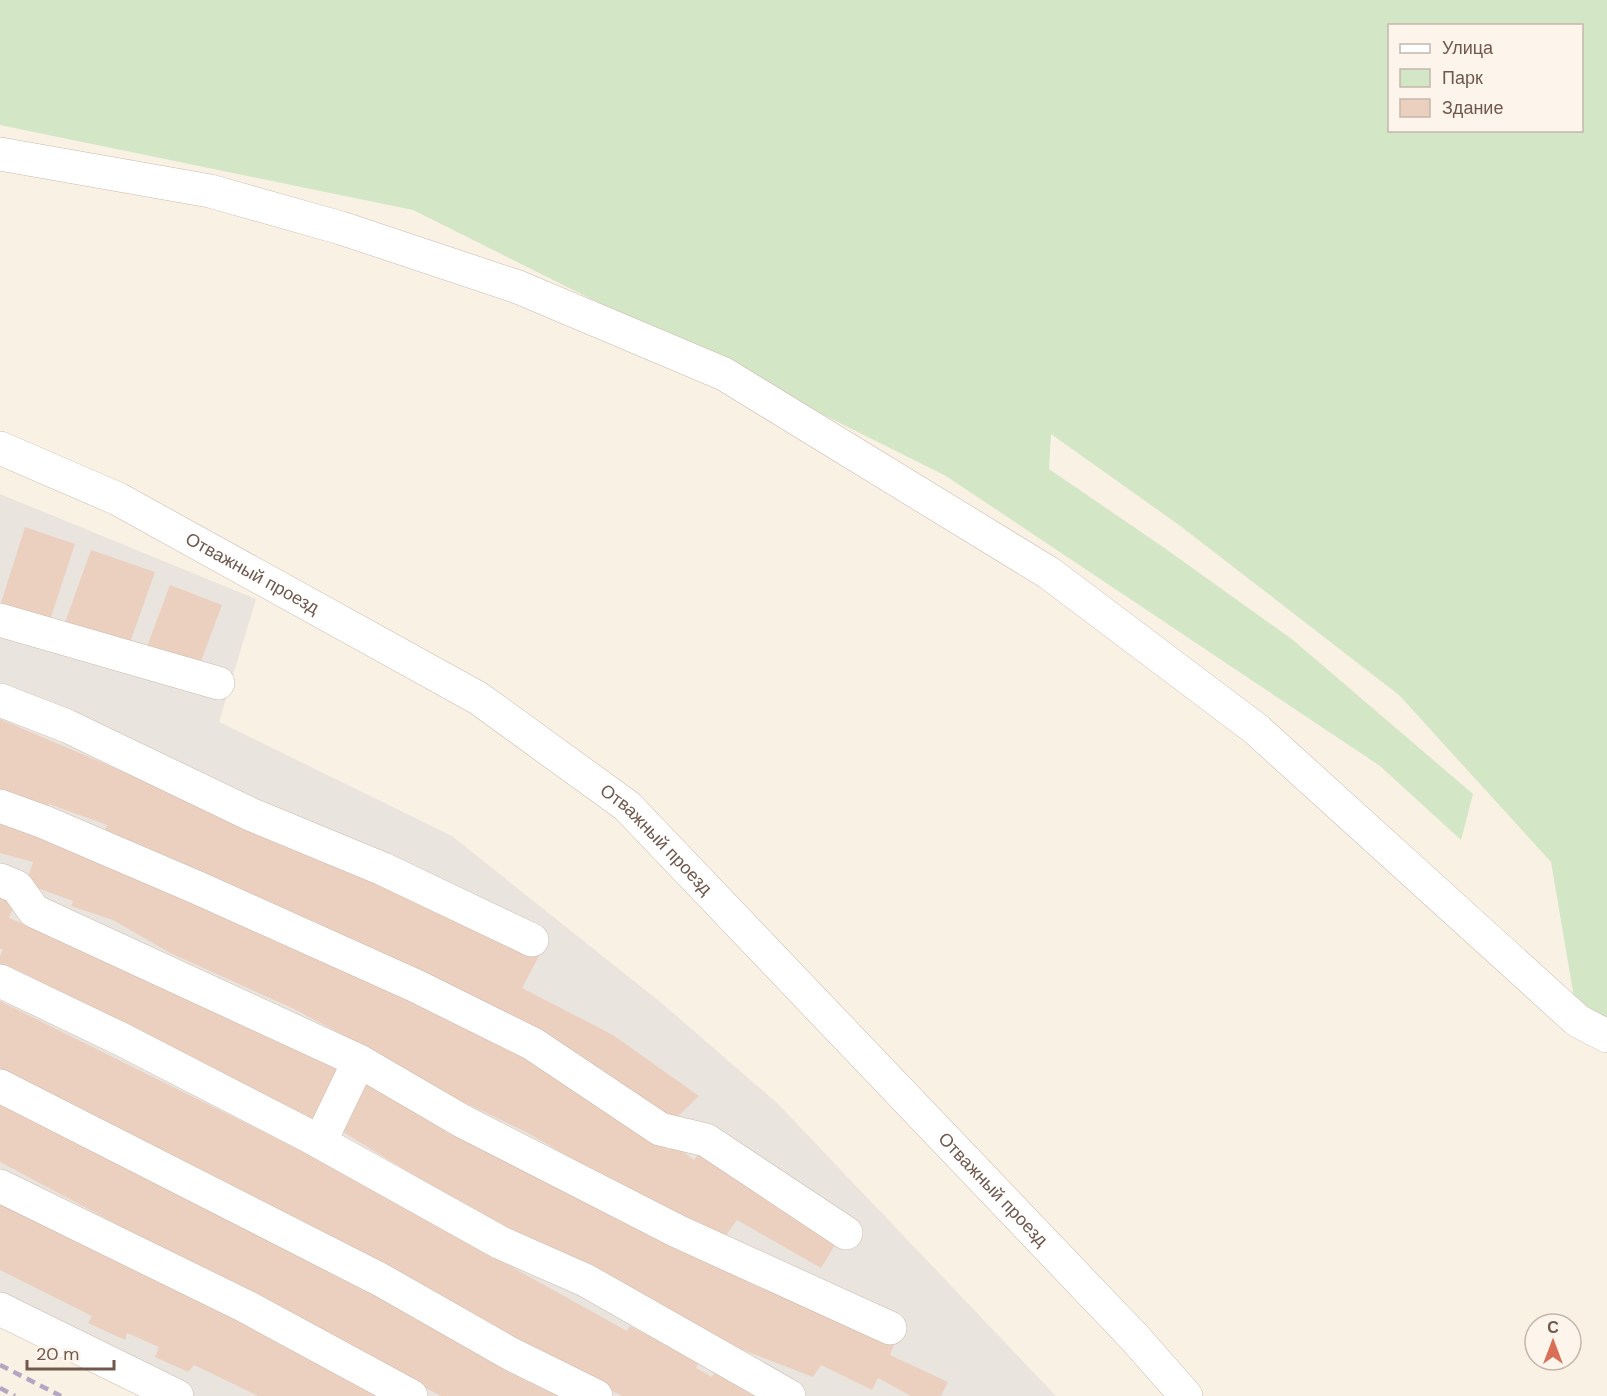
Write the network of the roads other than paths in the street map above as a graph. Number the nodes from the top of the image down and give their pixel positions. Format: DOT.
graph roads {
  1 [pos="0,154"];
  2 [pos="0,448"];
  3 [pos="0,620"];
  4 [pos="218,683"];
  5 [pos="0,700"];
  6 [pos="0,806"];
  7 [pos="0,880"];
  8 [pos="532,940"];
  9 [pos="0,981"];
  10 [pos="1607,1036"];
  11 [pos="358,1061"];
  12 [pos="0,1086"];
  13 [pos="320,1142"];
  14 [pos="0,1186"];
  15 [pos="846,1233"];
  16 [pos="0,1309"];
  17 [pos="890,1328"];
  18 [pos="177,1396"];
  19 [pos="411,1396"];
  20 [pos="596,1396"];
  21 [pos="789,1396"];
  22 [pos="1186,1396"];
  1 -- 10 [label="street"];
  2 -- 22 [label="street, Отважный проезд"];
  3 -- 4 [label="street"];
  5 -- 8 [label="street"];
  6 -- 15 [label="street"];
  7 -- 11 [label="street"];
  9 -- 13 [label="street"];
  11 -- 13 [label="street"];
  11 -- 17 [label="street"];
  12 -- 20 [label="street"];
  13 -- 21 [label="street"];
  14 -- 19 [label="street"];
  16 -- 18 [label="street"];
}
